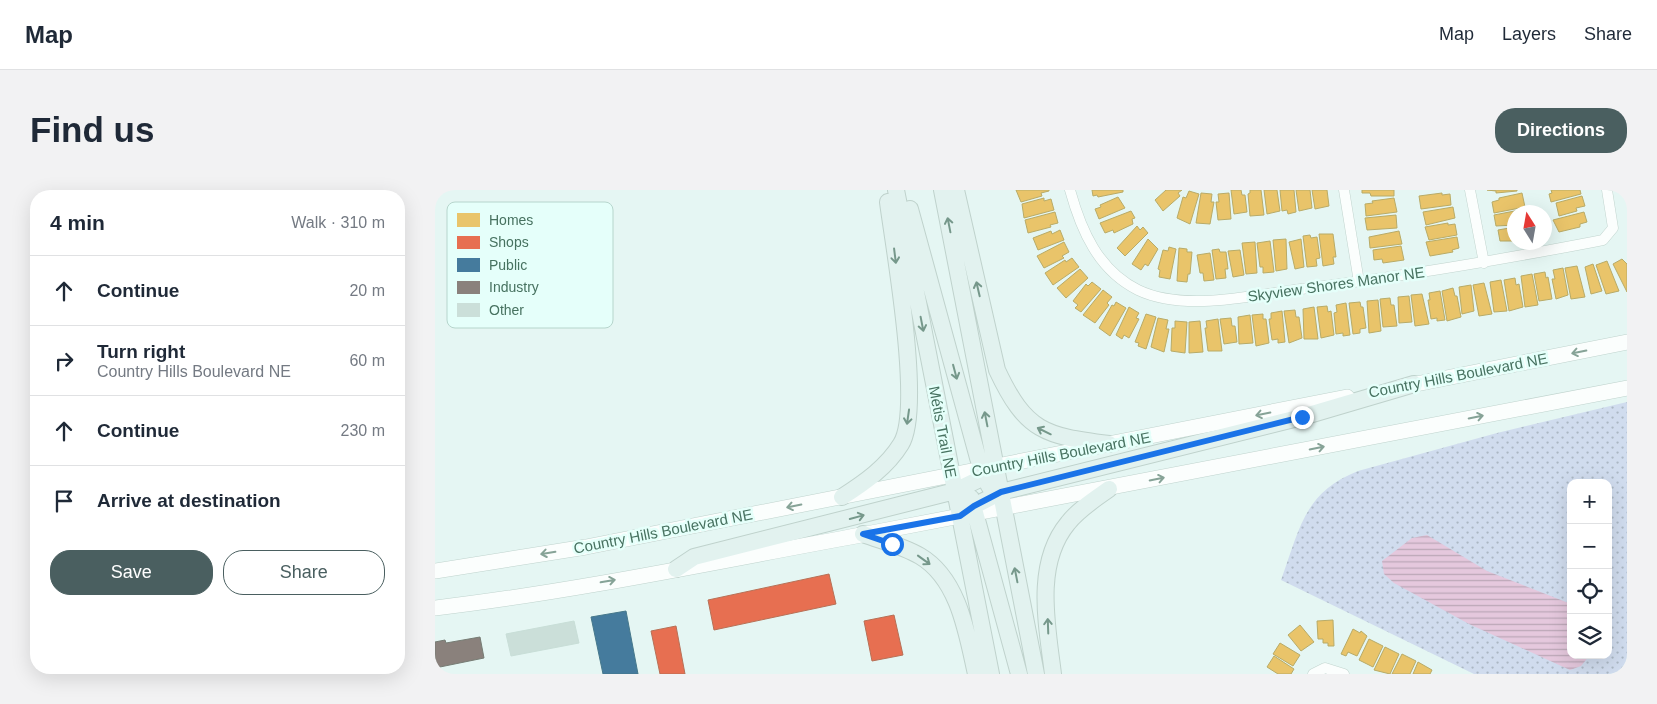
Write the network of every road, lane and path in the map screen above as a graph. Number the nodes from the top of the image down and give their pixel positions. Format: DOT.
graph roads {
  1 [pos="886,190"];
  2 [pos="896,190"];
  3 [pos="905,190"];
  4 [pos="942,190"];
  5 [pos="956,190"];
  6 [pos="1070,190"];
  7 [pos="1344,190"];
  8 [pos="1470,190"];
  9 [pos="1607,190"];
  10 [pos="1484,263"];
  11 [pos="1359,282"];
  12 [pos="1627,342"];
  13 [pos="1414,384"];
  14 [pos="1627,388"];
  15 [pos="1109,444"];
  16 [pos="987,471"];
  17 [pos="957,484"];
  18 [pos="1109,488"];
  19 [pos="842,497"];
  20 [pos="999,499"];
  21 [pos="970,512"];
  22 [pos="863,534"];
  23 [pos="676,569"];
  24 [pos="435,571"];
  25 [pos="435,608"];
  26 [pos="976,674"];
  27 [pos="991,674"];
  28 [pos="1019,674"];
  29 [pos="1035,674"];
  30 [pos="1053,674"];
  31 [pos="1313,674"];
  32 [pos="1345,674"];
  1 -- 19 [label="main road, one-way"];
  2 -- 17 [label="main road, Métis Trail NE, one-way"];
  3 -- 16 [label="main road, one-way"];
  16 -- 4 [label="main road, one-way"];
  15 -- 5 [label="main road, one-way"];
  6 -- 11 [label="street, Skyview Shores Manor NE"];
  7 -- 11 [label="street"];
  8 -- 10 [label="street"];
  9 -- 10 [label="street, Skyview Shores Manor NE"];
  10 -- 11 [label="street, Skyview Shores Manor NE"];
  12 -- 13 [label="main road, Country Hills Boulevard NE, one-way"];
  13 -- 15 [label="main road, Country Hills Boulevard NE, one-way"];
  13 -- 20 [label="main road"];
  18 -- 14 [label="main road, one-way"];
  15 -- 16 [label="main road, Country Hills Boulevard NE"];
  16 -- 17 [label="main road"];
  16 -- 20 [label="main road"];
  17 -- 19 [label="main road, Country Hills Boulevard NE"];
  17 -- 21 [label="main road, Métis Trail NE"];
  23 -- 17 [label="main road, one-way"];
  18 -- 20 [label="main road"];
  30 -- 18 [label="main road, one-way"];
  19 -- 24 [label="main road, Country Hills Boulevard NE, one-way"];
  20 -- 21 [label="main road"];
  29 -- 20 [label="main road, one-way"];
  21 -- 22 [label="main road"];
  21 -- 27 [label="main road, Métis Trail NE"];
  21 -- 28 [label="main road"];
  22 -- 23 [label="main road"];
  22 -- 26 [label="main road, one-way"];
  25 -- 23 [label="main road, one-way"];
  31 -- 32 [label="street"];
}
